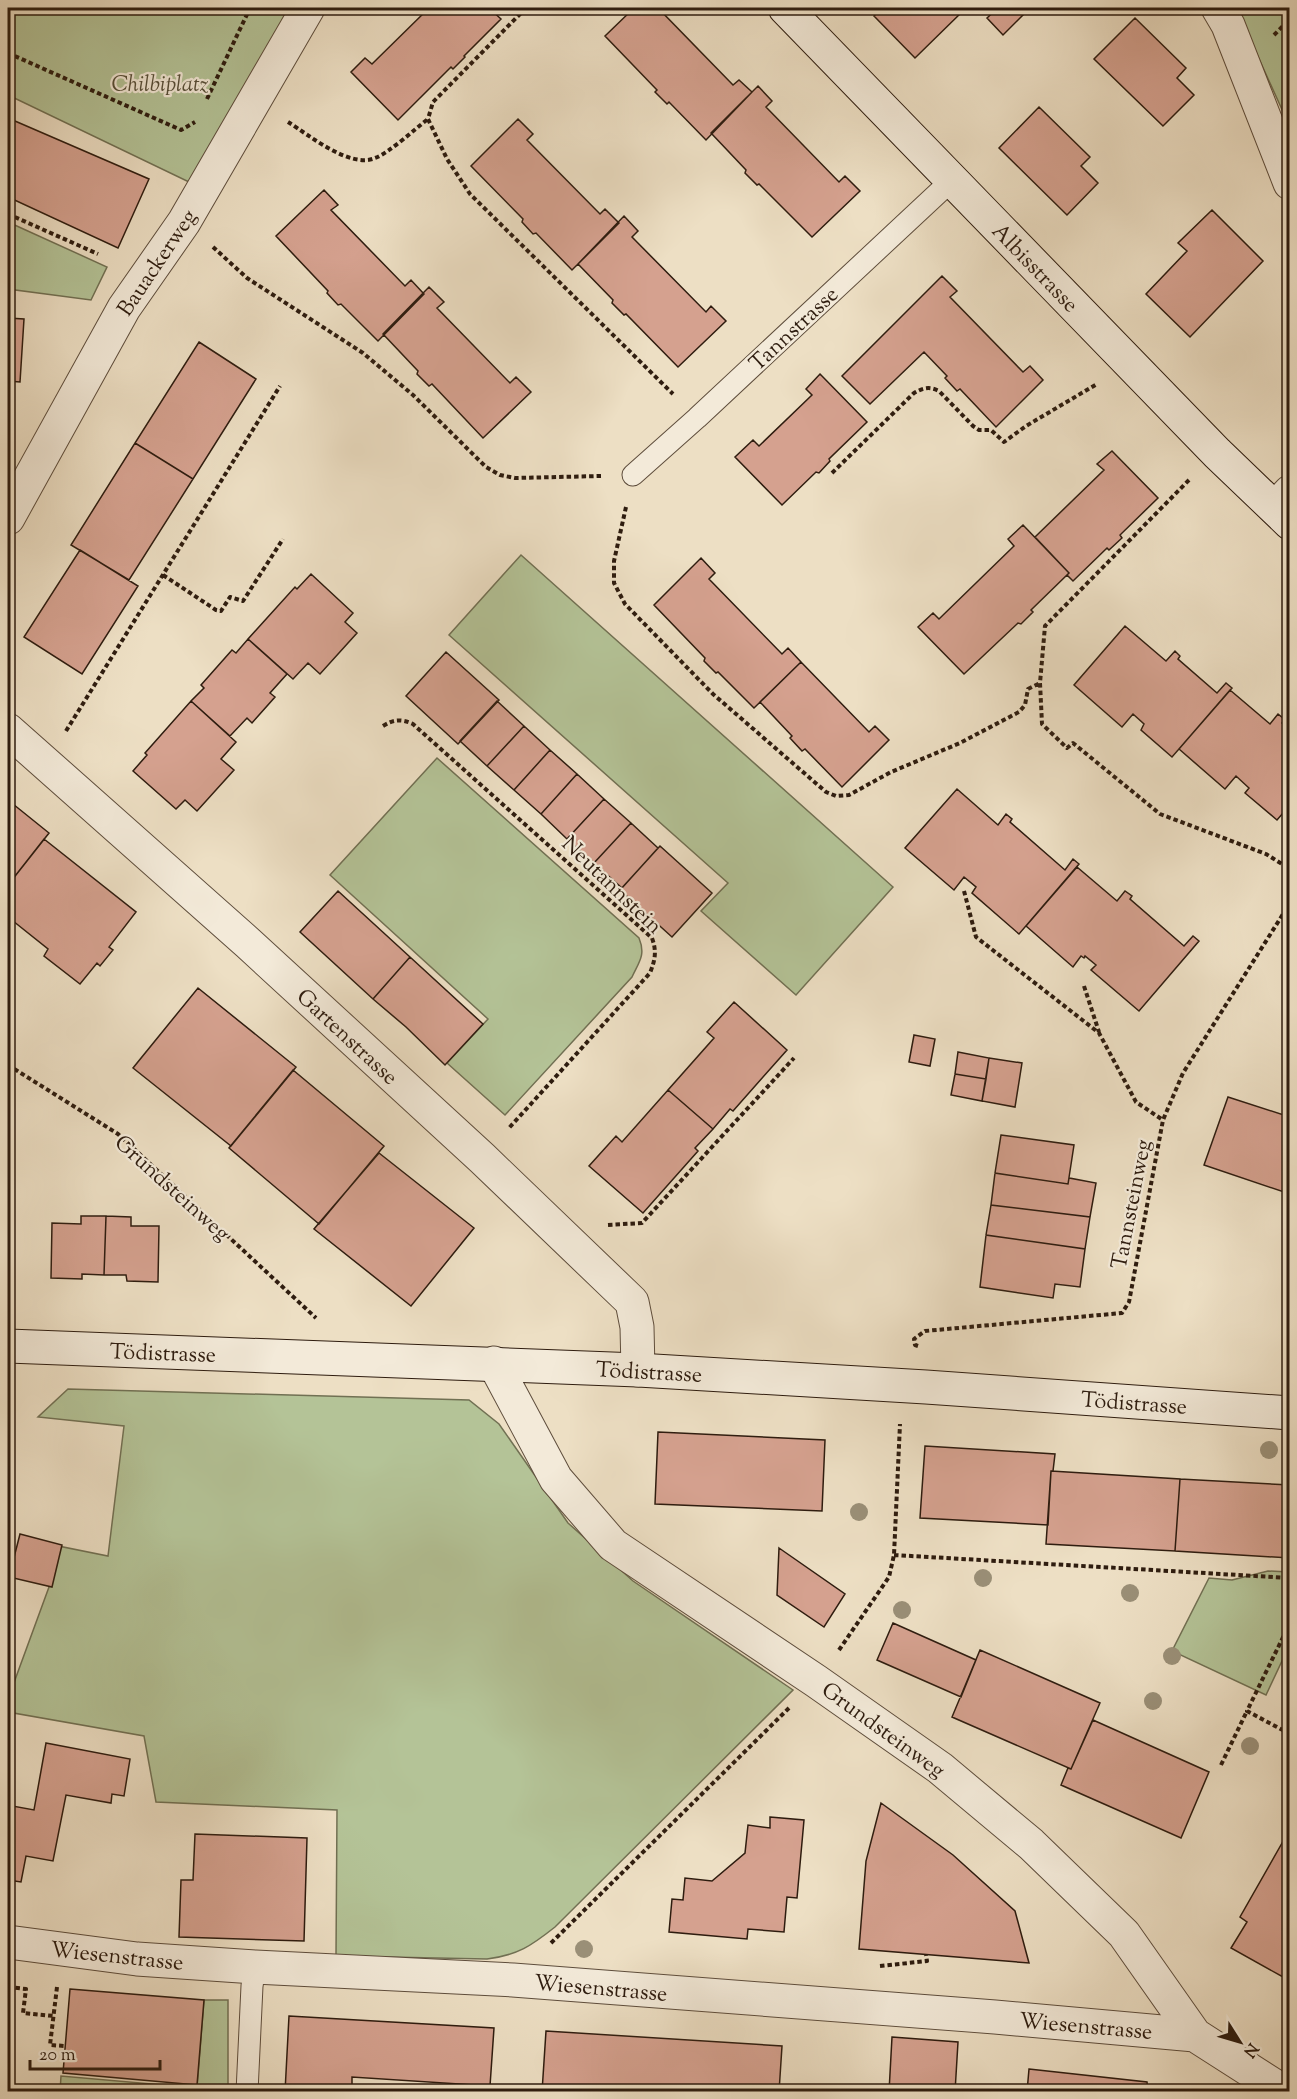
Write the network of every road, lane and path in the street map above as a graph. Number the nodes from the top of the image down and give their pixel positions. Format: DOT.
graph roads {
  1 [pos="250,8"];
  2 [pos="308,8"];
  3 [pos="526,8"];
  4 [pos="785,8"];
  5 [pos="1218,8"];
  6 [pos="1290,19"];
  7 [pos="1274,35"];
  8 [pos="8,53"];
  9 [pos="206,100"];
  10 [pos="254,102"];
  11 [pos="428,119"];
  12 [pos="196,121"];
  13 [pos="952,180"];
  14 [pos="1290,183"];
  15 [pos="8,214"];
  16 [pos="209,244"];
  17 [pos="98,254"];
  18 [pos="1104,376"];
  19 [pos="280,386"];
  20 [pos="697,418"];
  21 [pos="832,473"];
  22 [pos="633,475"];
  23 [pos="1190,479"];
  24 [pos="1285,508"];
  25 [pos="8,518"];
  26 [pos="283,539"];
  27 [pos="163,575"];
  28 [pos="1040,683"];
  29 [pos="383,726"];
  30 [pos="8,730"];
  31 [pos="64,734"];
  32 [pos="1290,869"];
  33 [pos="964,891"];
  34 [pos="1290,903"];
  35 [pos="1084,986"];
  36 [pos="1290,1019"];
  37 [pos="1100,1032"];
  38 [pos="1290,1049"];
  39 [pos="794,1058"];
  40 [pos="8,1065"];
  41 [pos="1162,1120"];
  42 [pos="508,1129"];
  43 [pos="600,1229"];
  44 [pos="317,1319"];
  45 [pos="8,1346"];
  46 [pos="921,1348"];
  47 [pos="494,1363"];
  48 [pos="638,1370"];
  49 [pos="1290,1413"];
  50 [pos="900,1424"];
  51 [pos="894,1555"];
  52 [pos="1290,1578"];
  53 [pos="1290,1623"];
  54 [pos="833,1659"];
  55 [pos="792,1706"];
  56 [pos="1247,1711"];
  57 [pos="1290,1734"];
  58 [pos="1221,1765"];
  59 [pos="8,1942"];
  60 [pos="549,1945"];
  61 [pos="255,1967"];
  62 [pos="8,1988"];
  63 [pos="55,2002"];
  64 [pos="54,2016"];
  65 [pos="1196,2035"];
  66 [pos="65,2046"];
  67 [pos="247,2091"];
  68 [pos="1284,2091"];
  1 -- 9 [label="path"];
  2 -- 10 [label="street, Bauackerweg"];
  3 -- 11 [label="path"];
  4 -- 13 [label="street, Albisstrasse"];
  5 -- 14 [label="street"];
  6 -- 7 [label="path"];
  8 -- 12 [label="path"];
  10 -- 11 [label="path"];
  10 -- 25 [label="street, Bauackerweg"];
  11 -- 20 [label="path"];
  13 -- 20 [label="lane, Tannstrasse"];
  13 -- 24 [label="street, Albisstrasse"];
  15 -- 17 [label="path"];
  16 -- 22 [label="path"];
  18 -- 21 [label="path"];
  19 -- 27 [label="path"];
  20 -- 22 [label="lane, Tannstrasse"];
  22 -- 28 [label="path"];
  23 -- 28 [label="path"];
  26 -- 27 [label="path"];
  27 -- 31 [label="path"];
  28 -- 32 [label="path"];
  29 -- 42 [label="path, Neutannstein"];
  30 -- 48 [label="street, Gartenstrasse"];
  33 -- 37 [label="path"];
  34 -- 41 [label="path, Tannsteinweg"];
  35 -- 37 [label="path"];
  36 -- 38 [label="path"];
  37 -- 41 [label="path"];
  39 -- 43 [label="path"];
  40 -- 44 [label="path, Grundsteinweg"];
  41 -- 46 [label="path, Tannsteinweg"];
  45 -- 47 [label="street, Tödistrasse"];
  47 -- 48 [label="street, Tödistrasse"];
  47 -- 65 [label="street, Grundsteinweg"];
  48 -- 49 [label="street, Tödistrasse"];
  50 -- 51 [label="path"];
  51 -- 52 [label="path"];
  51 -- 54 [label="path"];
  53 -- 56 [label="path"];
  55 -- 60 [label="path"];
  56 -- 57 [label="path"];
  56 -- 58 [label="path"];
  59 -- 61 [label="street, Wiesenstrasse"];
  61 -- 65 [label="street, Wiesenstrasse"];
  61 -- 67 [label="lane"];
  62 -- 64 [label="path"];
  63 -- 64 [label="path"];
  64 -- 66 [label="path"];
  65 -- 68 [label="street, Grundsteinweg"];
}
